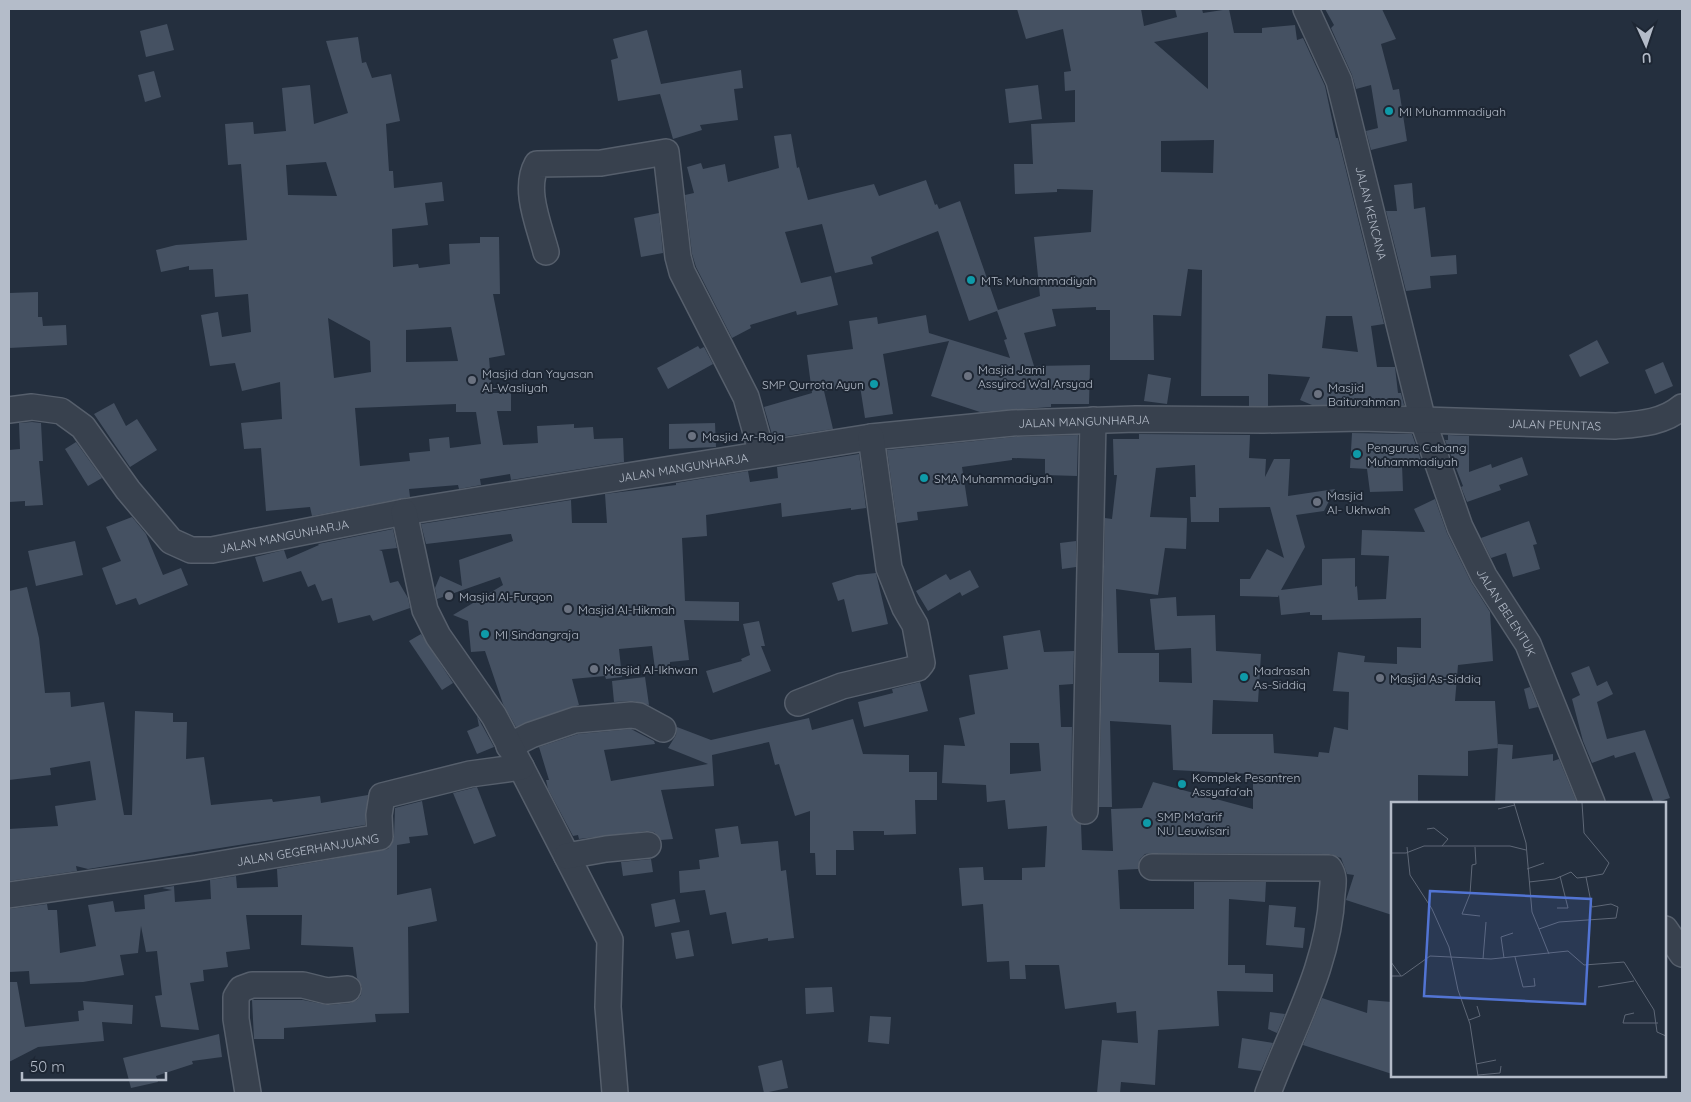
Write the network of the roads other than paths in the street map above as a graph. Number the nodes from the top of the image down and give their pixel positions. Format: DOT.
graph roads {
  1 [pos="1306,9"];
  2 [pos="546,252"];
  3 [pos="1682,407"];
  4 [pos="9,410"];
  5 [pos="1093,420"];
  6 [pos="1423,421"];
  7 [pos="871,437"];
  8 [pos="762,454"];
  9 [pos="404,512"];
  10 [pos="798,703"];
  11 [pos="663,729"];
  12 [pos="509,746"];
  13 [pos="521,768"];
  14 [pos="1592,802"];
  15 [pos="1084,811"];
  16 [pos="648,845"];
  17 [pos="567,856"];
  18 [pos="1152,867"];
  19 [pos="9,895"];
  20 [pos="1666,930"];
  21 [pos="1682,954"];
  22 [pos="348,989"];
  23 [pos="248,1093"];
  24 [pos="616,1093"];
  25 [pos="1268,1093"];
  1 -- 6 [label="street, JALAN KENCANA"];
  2 -- 8 [label="street"];
  3 -- 6 [label="street, JALAN PEUNTAS"];
  4 -- 9 [label="street, JALAN MANGUNHARJA"];
  5 -- 6 [label="street, JALAN MANGUNHARJA"];
  5 -- 7 [label="street, JALAN MANGUNHARJA"];
  5 -- 15 [label="street"];
  6 -- 14 [label="street, JALAN BELENTUK"];
  7 -- 8 [label="street, JALAN MANGUNHARJA"];
  7 -- 10 [label="street"];
  8 -- 9 [label="street, JALAN MANGUNHARJA"];
  9 -- 12 [label="street"];
  11 -- 12 [label="street"];
  12 -- 13 [label="street"];
  13 -- 17 [label="street"];
  13 -- 19 [label="street, JALAN GEGERHANJUANG"];
  16 -- 17 [label="street"];
  17 -- 24 [label="street"];
  18 -- 25 [label="street"];
  20 -- 21 [label="street"];
  22 -- 23 [label="street"];
}
